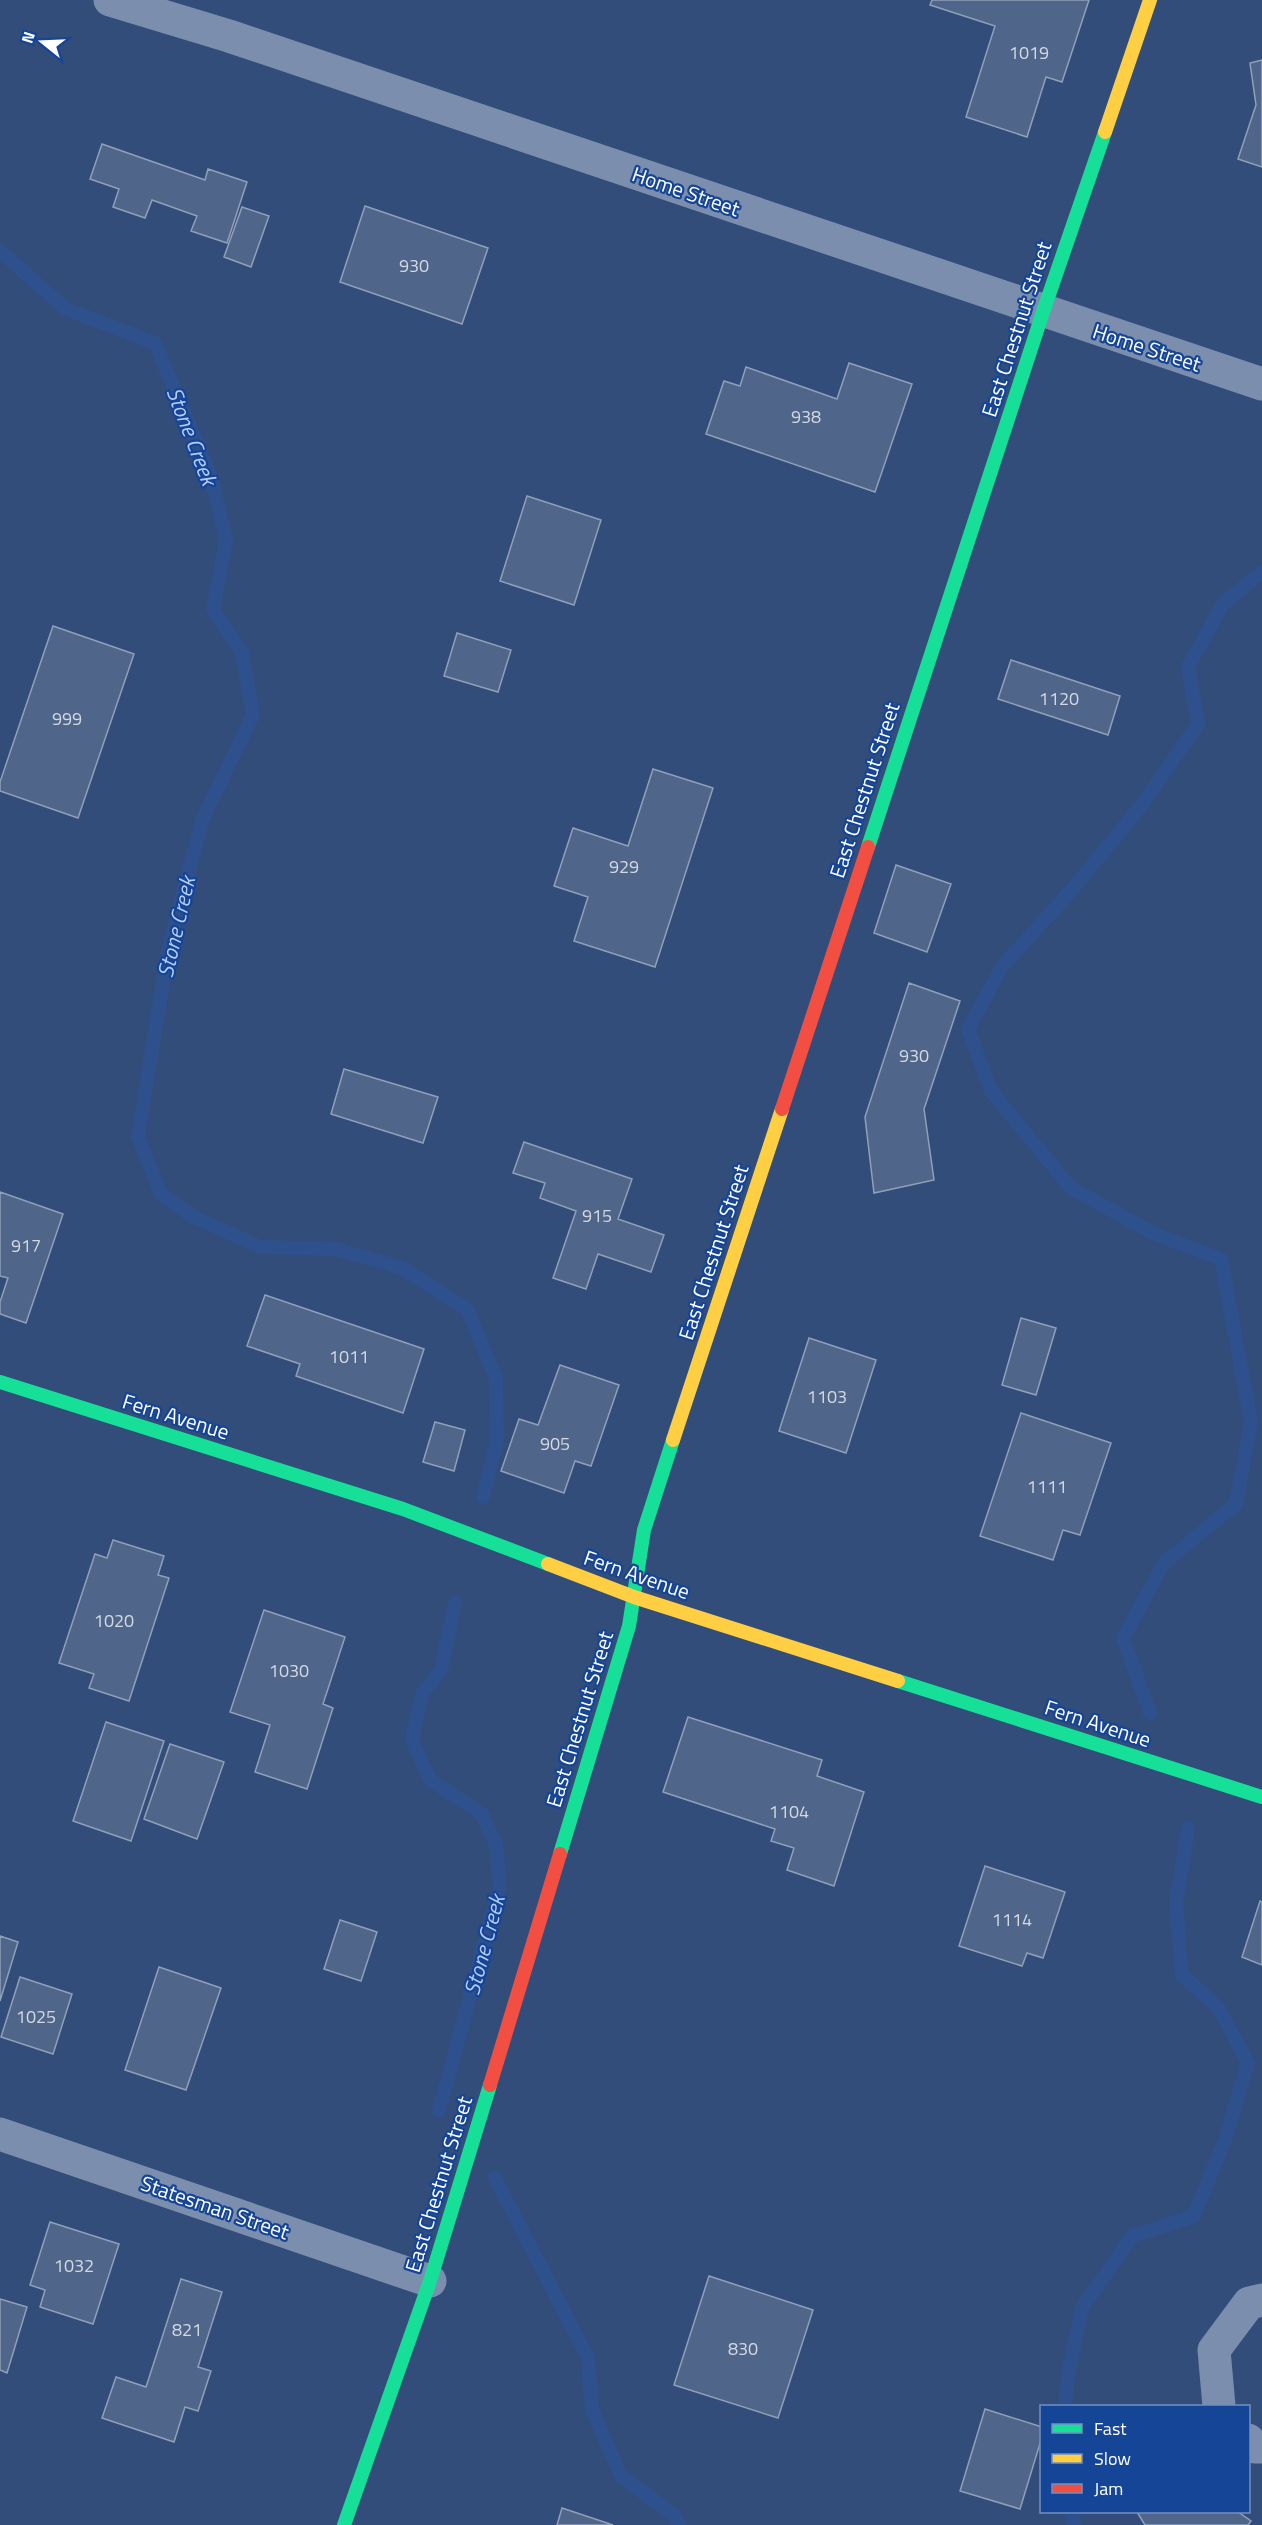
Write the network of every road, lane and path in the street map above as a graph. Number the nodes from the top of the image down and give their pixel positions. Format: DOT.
graph roads {
  1 [pos="110,0"];
  2 [pos="1150,0"];
  3 [pos="1043,312"];
  4 [pos="1262,384"];
  5 [pos="0,1382"];
  6 [pos="634,1597"];
  7 [pos="1262,1797"];
  8 [pos="0,2134"];
  9 [pos="430,2281"];
  10 [pos="1262,2300"];
  11 [pos="1219,2405"];
  12 [pos="344,2525"];
  1 -- 3 [label="street, Home Street"];
  2 -- 3 [label="street, East Chestnut Street"];
  3 -- 4 [label="street, Home Street"];
  3 -- 6 [label="street, East Chestnut Street"];
  5 -- 6 [label="street, Fern Avenue"];
  6 -- 7 [label="street, Fern Avenue"];
  6 -- 9 [label="street, East Chestnut Street"];
  8 -- 9 [label="street, Statesman Street"];
  9 -- 12 [label="street, East Chestnut Street"];
  10 -- 11 [label="street"];
}
